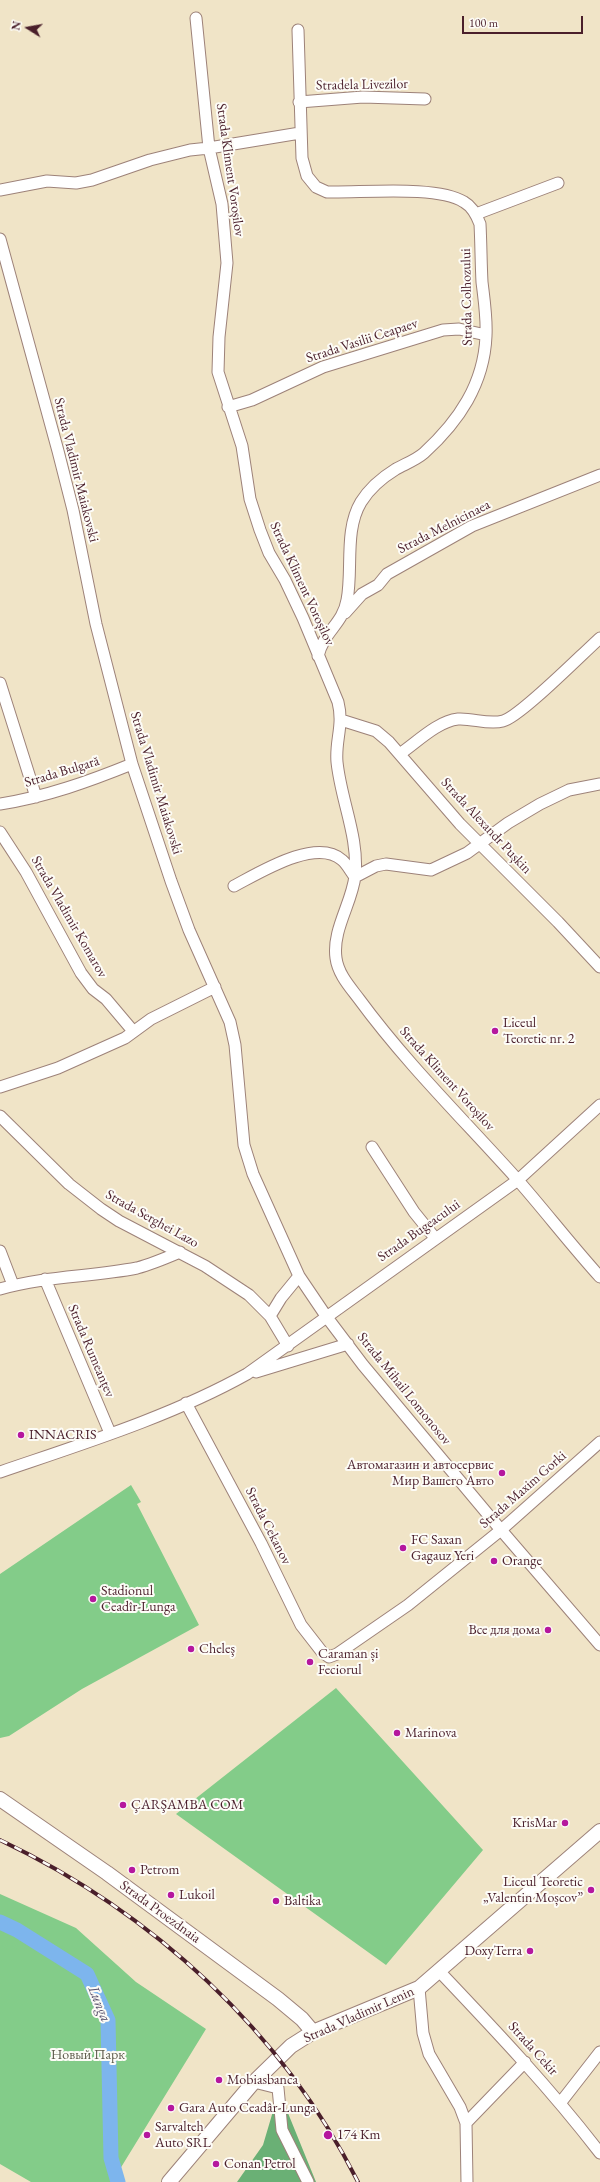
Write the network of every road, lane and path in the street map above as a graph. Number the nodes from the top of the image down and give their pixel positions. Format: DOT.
graph roads {
  1 [pos="196,18"];
  2 [pos="298,30"];
  3 [pos="425,99"];
  4 [pos="299,102"];
  5 [pos="300,133"];
  6 [pos="209,148"];
  7 [pos="558,183"];
  8 [pos="0,190"];
  9 [pos="476,214"];
  10 [pos="0,240"];
  11 [pos="486,335"];
  12 [pos="228,407"];
  13 [pos="600,475"];
  14 [pos="339,620"];
  15 [pos="600,638"];
  16 [pos="318,656"];
  17 [pos="0,683"];
  18 [pos="341,720"];
  19 [pos="400,753"];
  20 [pos="132,764"];
  21 [pos="600,784"];
  22 [pos="36,797"];
  23 [pos="0,804"];
  24 [pos="0,832"];
  25 [pos="480,844"];
  26 [pos="355,877"];
  27 [pos="234,886"];
  28 [pos="600,967"];
  29 [pos="215,987"];
  30 [pos="133,1031"];
  31 [pos="0,1087"];
  32 [pos="600,1105"];
  33 [pos="0,1116"];
  34 [pos="372,1147"];
  35 [pos="518,1180"];
  36 [pos="435,1238"];
  37 [pos="0,1251"];
  38 [pos="180,1252"];
  39 [pos="599,1275"];
  40 [pos="299,1276"];
  41 [pos="44,1279"];
  42 [pos="13,1285"];
  43 [pos="0,1289"];
  44 [pos="270,1316"];
  45 [pos="326,1316"];
  46 [pos="348,1344"];
  47 [pos="288,1346"];
  48 [pos="248,1374"];
  49 [pos="186,1403"];
  50 [pos="110,1434"];
  51 [pos="600,1442"];
  52 [pos="0,1472"];
  53 [pos="501,1530"];
  54 [pos="600,1645"];
  55 [pos="329,1657"];
  56 [pos="0,1799"];
  57 [pos="600,1831"];
  58 [pos="439,1971"];
  59 [pos="419,1988"];
  60 [pos="313,2032"];
  61 [pos="600,2052"];
  62 [pos="525,2062"];
  63 [pos="254,2082"];
  64 [pos="561,2102"];
  65 [pos="466,2123"];
  66 [pos="600,2152"];
  67 [pos="169,2182"];
  68 [pos="308,2182"];
  69 [pos="467,2182"];
  1 -- 6 [label="street, Strada Kliment Voroșilov"];
  2 -- 4 [label="street"];
  3 -- 4 [label="street, Stradela Livezilor"];
  4 -- 5 [label="street"];
  5 -- 6 [label="street"];
  5 -- 9 [label="street"];
  6 -- 8 [label="street"];
  6 -- 12 [label="street, Strada Kliment Voroșilov"];
  7 -- 9 [label="street"];
  9 -- 11 [label="street, Strada Colhozului"];
  10 -- 20 [label="street, Strada Vladimir Maiakovski"];
  11 -- 12 [label="street, Strada Vasilii Ceapaev"];
  11 -- 14 [label="street, Strada Colhozului"];
  12 -- 16 [label="street, Strada Kliment Voroșilov"];
  13 -- 14 [label="street, Strada Melnicinaea"];
  14 -- 16 [label="street, Strada Colhozului"];
  15 -- 19 [label="street"];
  16 -- 18 [label="street, Strada Kliment Voroșilov"];
  17 -- 22 [label="street"];
  18 -- 19 [label="street, Strada Alexandr Pușkin"];
  18 -- 26 [label="street, Strada Kliment Voroșilov"];
  19 -- 25 [label="street, Strada Alexandr Pușkin"];
  20 -- 22 [label="street, Strada Bulgară"];
  20 -- 29 [label="street, Strada Vladimir Maiakovski"];
  21 -- 25 [label="street"];
  22 -- 23 [label="street, Strada Bulgară"];
  24 -- 30 [label="street, Strada Vladimir Komarov"];
  25 -- 26 [label="street"];
  25 -- 28 [label="street, Strada Alexandr Pușkin"];
  26 -- 27 [label="street"];
  26 -- 35 [label="street, Strada Kliment Voroșilov"];
  29 -- 30 [label="street"];
  29 -- 40 [label="street, Strada Vladimir Maiakovski"];
  30 -- 31 [label="street"];
  32 -- 35 [label="street, Strada Bugeacului"];
  33 -- 38 [label="street, Strada Serghei Lazo"];
  34 -- 36 [label="street"];
  35 -- 36 [label="street, Strada Bugeacului"];
  35 -- 39 [label="street, Strada Kliment Voroșilov"];
  36 -- 45 [label="street, Strada Bugeacului"];
  37 -- 42 [label="street"];
  38 -- 41 [label="street"];
  38 -- 44 [label="street, Strada Serghei Lazo"];
  40 -- 44 [label="street"];
  40 -- 45 [label="street, Strada Vladimir Maiakovski"];
  41 -- 42 [label="street"];
  41 -- 50 [label="street, Strada Rumeanțev"];
  42 -- 43 [label="street"];
  44 -- 47 [label="street, Strada Serghei Lazo"];
  45 -- 46 [label="street, Strada Mihail Lomonosov"];
  45 -- 47 [label="street, Strada Bugeacului"];
  46 -- 48 [label="street, Strada Bugeacului"];
  46 -- 53 [label="street, Strada Mihail Lomonosov"];
  47 -- 48 [label="street, Strada Bugeacului"];
  48 -- 49 [label="street, Strada Bugeacului"];
  49 -- 50 [label="street, Strada Bugeacului"];
  49 -- 55 [label="street, Strada Cekanov"];
  50 -- 52 [label="street, Strada Bugeacului"];
  51 -- 53 [label="street, Strada Maxim Gorki"];
  53 -- 54 [label="street, Strada Mihail Lomonosov"];
  53 -- 55 [label="street, Strada Maxim Gorki"];
  56 -- 60 [label="main road, Strada Proezdnaia"];
  57 -- 58 [label="main road, Strada Vladimir Lenin"];
  58 -- 59 [label="main road, Strada Vladimir Lenin"];
  58 -- 62 [label="street, Strada Cekir"];
  59 -- 60 [label="main road, Strada Vladimir Lenin"];
  59 -- 65 [label="street"];
  60 -- 63 [label="main road, Strada Vladimir Lenin"];
  61 -- 64 [label="street"];
  62 -- 64 [label="street, Strada Cekir"];
  62 -- 65 [label="street"];
  63 -- 67 [label="main road, Strada Vladimir Lenin"];
  63 -- 68 [label="street"];
  64 -- 66 [label="street, Strada Cekir"];
  65 -- 69 [label="street"];
}
